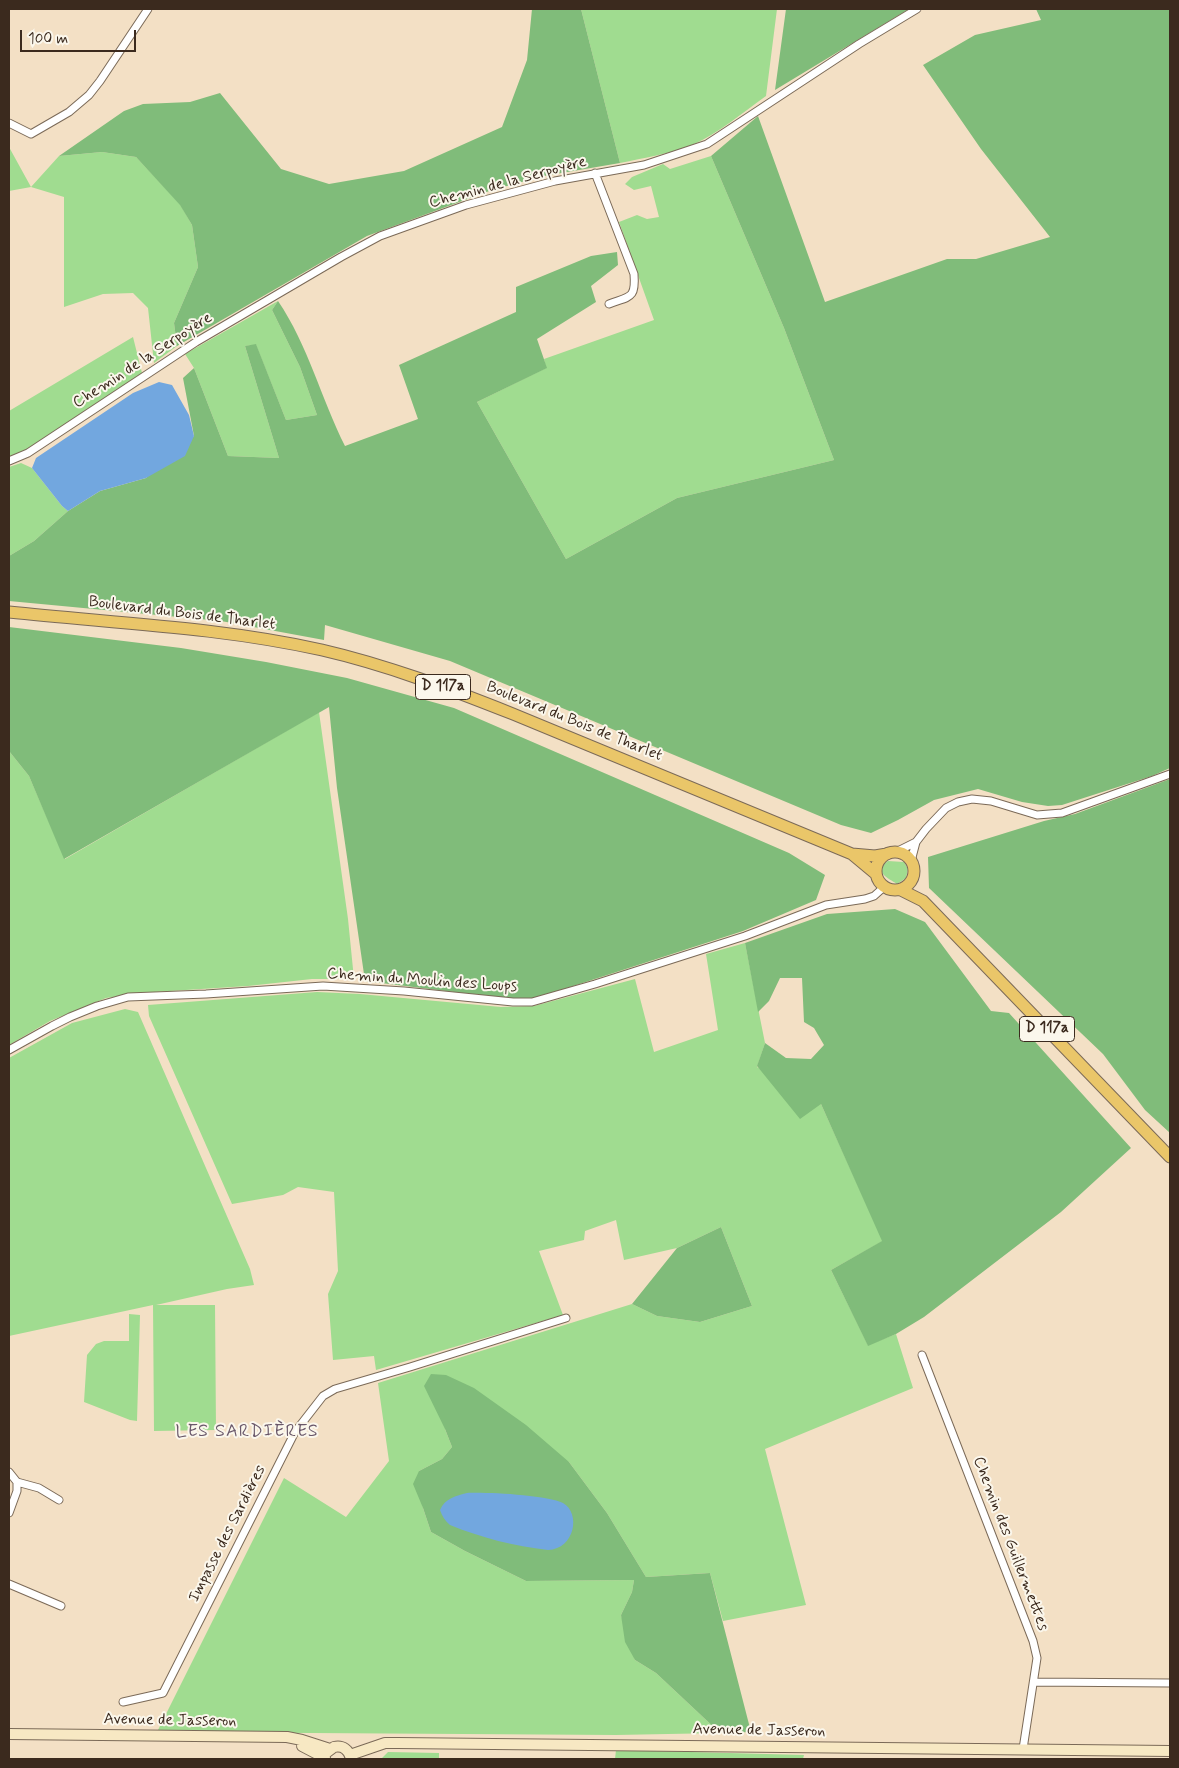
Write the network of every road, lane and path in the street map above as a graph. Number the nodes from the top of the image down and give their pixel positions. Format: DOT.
graph roads {
  1 [pos="148,9"];
  2 [pos="917,9"];
  3 [pos="9,123"];
  4 [pos="595,174"];
  5 [pos="609,304"];
  6 [pos="9,461"];
  7 [pos="9,612"];
  8 [pos="1170,774"];
  9 [pos="916,842"];
  10 [pos="892,853"];
  11 [pos="852,854"];
  12 [pos="911,861"];
  13 [pos="876,874"];
  14 [pos="913,878"];
  15 [pos="884,887"];
  16 [pos="901,890"];
  17 [pos="923,901"];
  18 [pos="9,1050"];
  19 [pos="1170,1157"];
  20 [pos="566,1318"];
  21 [pos="922,1355"];
  22 [pos="9,1472"];
  23 [pos="17,1482"];
  24 [pos="59,1500"];
  25 [pos="9,1513"];
  26 [pos="9,1584"];
  27 [pos="61,1606"];
  28 [pos="1034,1682"];
  29 [pos="1170,1684"];
  30 [pos="123,1702"];
  31 [pos="9,1734"];
  32 [pos="9,1739"];
  33 [pos="1023,1749"];
  34 [pos="1170,1751"];
  35 [pos="327,1755"];
  36 [pos="351,1757"];
  1 -- 3 [label="street"];
  2 -- 4 [label="street, Chemin de la Serpoyère"];
  4 -- 5 [label="street"];
  4 -- 6 [label="street, Chemin de la Serpoyère"];
  7 -- 11 [label="main road, Boulevard du Bois de Tharlet / D 117a"];
  8 -- 9 [label="street"];
  9 -- 10 [label="street"];
  9 -- 12 [label="street"];
  10 -- 11 [label="main road, Boulevard du Bois de Tharlet / D 117a"];
  10 -- 12 [label="main road"];
  10 -- 13 [label="main road"];
  11 -- 13 [label="main road, Boulevard du Bois de Tharlet / D 117a"];
  12 -- 14 [label="main road"];
  13 -- 15 [label="main road"];
  14 -- 16 [label="main road"];
  14 -- 17 [label="main road, D 117a"];
  15 -- 16 [label="main road"];
  15 -- 18 [label="street, Chemin du Moulin des Loups"];
  16 -- 17 [label="main road, D 117a"];
  17 -- 19 [label="main road, D 117a"];
  20 -- 30 [label="street, Impasse des Sardières"];
  21 -- 28 [label="street, Chemin des Guillermettes"];
  22 -- 23 [label="street"];
  23 -- 24 [label="street"];
  23 -- 25 [label="street"];
  26 -- 27 [label="street"];
  28 -- 29 [label="street"];
  28 -- 33 [label="street, Chemin des Guillermettes"];
  31 -- 35 [label="main road, Avenue de Jasseron"];
  32 -- 35 [label="main road, Avenue de Jasseron"];
  33 -- 34 [label="main road, Avenue de Jasseron"];
  33 -- 36 [label="main road, Avenue de Jasseron"];
  35 -- 36 [label="main road"];
}
